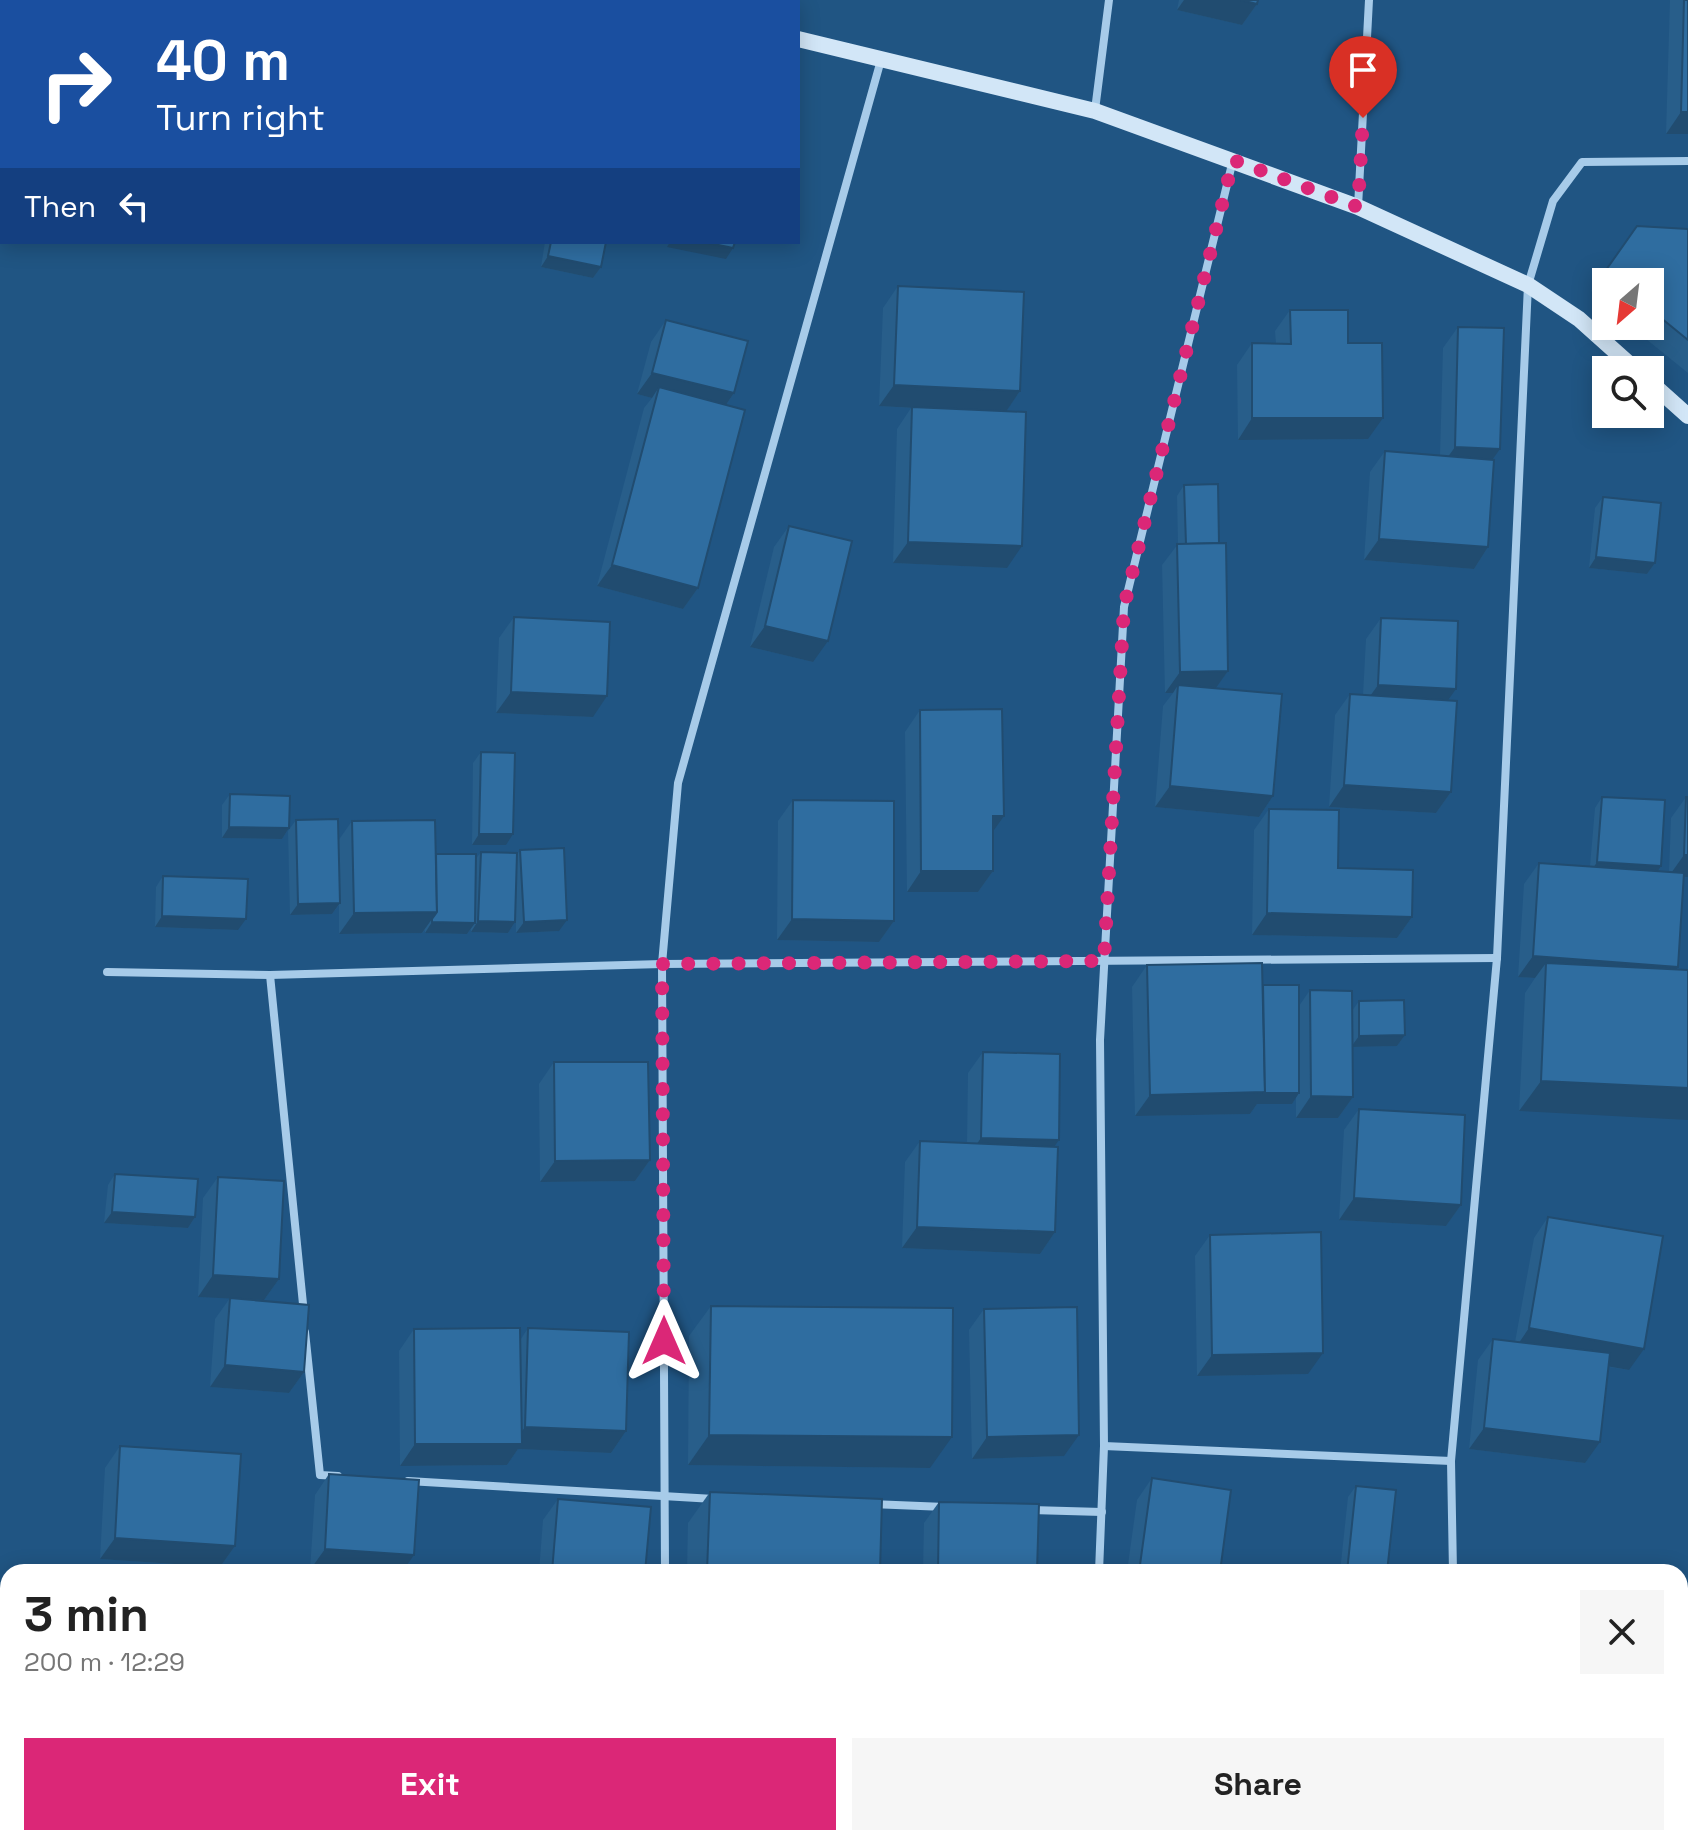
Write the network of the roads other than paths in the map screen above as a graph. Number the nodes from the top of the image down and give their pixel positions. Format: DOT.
graph roads {
  1 [pos="1109,0"];
  2 [pos="1369,0"];
  3 [pos="800,40"];
  4 [pos="881,60"];
  5 [pos="1095,111"];
  6 [pos="1233,160"];
  7 [pos="1688,161"];
  8 [pos="1358,207"];
  9 [pos="1528,285"];
  10 [pos="1620,356"];
  11 [pos="1664,395"];
  12 [pos="1688,416"];
  13 [pos="1497,958"];
  14 [pos="1104,961"];
  15 [pos="662,964"];
  16 [pos="107,972"];
  17 [pos="270,975"];
  18 [pos="1104,1446"];
  19 [pos="1451,1461"];
  20 [pos="351,1477"];
  21 [pos="398,1480"];
  22 [pos="664,1497"];
  23 [pos="727,1499"];
  24 [pos="868,1504"];
  25 [pos="961,1507"];
  26 [pos="1024,1509"];
  27 [pos="1102,1512"];
  28 [pos="665,1564"];
  29 [pos="1099,1564"];
  30 [pos="1453,1564"];
  1 -- 5 [label="street"];
  2 -- 8 [label="street"];
  3 -- 4 [label="street"];
  4 -- 5 [label="street"];
  4 -- 15 [label="street"];
  5 -- 6 [label="street"];
  6 -- 8 [label="street"];
  6 -- 14 [label="street"];
  7 -- 9 [label="street"];
  8 -- 9 [label="street"];
  9 -- 10 [label="street"];
  9 -- 13 [label="street"];
  11 -- 12 [label="street"];
  13 -- 14 [label="street"];
  13 -- 19 [label="street"];
  14 -- 15 [label="street"];
  14 -- 18 [label="street"];
  15 -- 17 [label="street"];
  15 -- 22 [label="street"];
  16 -- 17 [label="street"];
  17 -- 20 [label="street"];
  18 -- 19 [label="street"];
  18 -- 27 [label="street"];
  19 -- 30 [label="street"];
  21 -- 22 [label="street"];
  22 -- 23 [label="street"];
  22 -- 28 [label="street"];
  24 -- 25 [label="street"];
  26 -- 27 [label="street"];
  27 -- 29 [label="street"];
}
